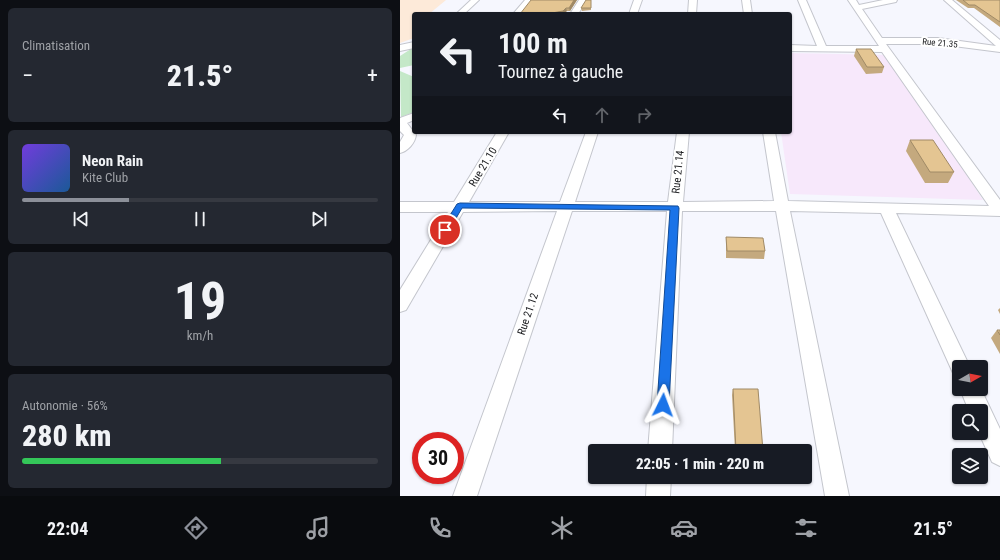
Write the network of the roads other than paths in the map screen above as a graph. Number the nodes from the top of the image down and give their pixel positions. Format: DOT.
graph roads {
  1 [pos="475,0"];
  2 [pos="529,0"];
  3 [pos="582,0"];
  4 [pos="638,0"];
  5 [pos="693,0"];
  6 [pos="746,0"];
  7 [pos="802,0"];
  8 [pos="893,0"];
  9 [pos="948,0"];
  10 [pos="855,4"];
  11 [pos="462,12"];
  12 [pos="519,12"];
  13 [pos="575,12"];
  14 [pos="634,12"];
  15 [pos="692,12"];
  16 [pos="748,12"];
  17 [pos="412,45"];
  18 [pos="882,45"];
  19 [pos="1000,45"];
  20 [pos="400,48"];
  21 [pos="792,48"];
  22 [pos="823,48"];
  23 [pos="1000,49"];
  24 [pos="412,117"];
  25 [pos="400,122"];
  26 [pos="502,134"];
  27 [pos="591,134"];
  28 [pos="683,134"];
  29 [pos="769,134"];
  30 [pos="400,149"];
  31 [pos="460,206"];
  32 [pos="782,206"];
  33 [pos="400,207"];
  34 [pos="565,207"];
  35 [pos="675,208"];
  36 [pos="886,208"];
  37 [pos="400,305"];
  38 [pos="957,360"];
  39 [pos="988,427"];
  40 [pos="660,444"];
  41 [pos="1000,454"];
  42 [pos="659,484"];
  43 [pos="465,496"];
  44 [pos="658,496"];
  45 [pos="837,496"];
  1 -- 11 [label="street"];
  2 -- 12 [label="street"];
  3 -- 13 [label="street"];
  4 -- 14 [label="street"];
  5 -- 15 [label="street"];
  6 -- 16 [label="street"];
  7 -- 22 [label="street"];
  8 -- 10 [label="street"];
  9 -- 19 [label="street"];
  10 -- 18 [label="street"];
  17 -- 20 [label="street"];
  18 -- 22 [label="street, Rue 21.35"];
  18 -- 23 [label="street, Rue 21.35"];
  18 -- 36 [label="street"];
  21 -- 22 [label="street, Rue 21.35"];
  24 -- 25 [label="street"];
  25 -- 30 [label="street"];
  26 -- 31 [label="street, Rue 21.10"];
  27 -- 34 [label="street, Rue 21.12"];
  28 -- 35 [label="street, Rue 21.14"];
  29 -- 32 [label="street"];
  31 -- 33 [label="street"];
  31 -- 34 [label="street"];
  31 -- 37 [label="street, Rue 21.10"];
  32 -- 35 [label="street"];
  32 -- 36 [label="street"];
  32 -- 45 [label="street"];
  34 -- 35 [label="street"];
  34 -- 43 [label="street, Rue 21.12"];
  35 -- 40 [label="street, Rue 21.14"];
  36 -- 38 [label="street"];
  39 -- 41 [label="street"];
  42 -- 44 [label="street"];
}
